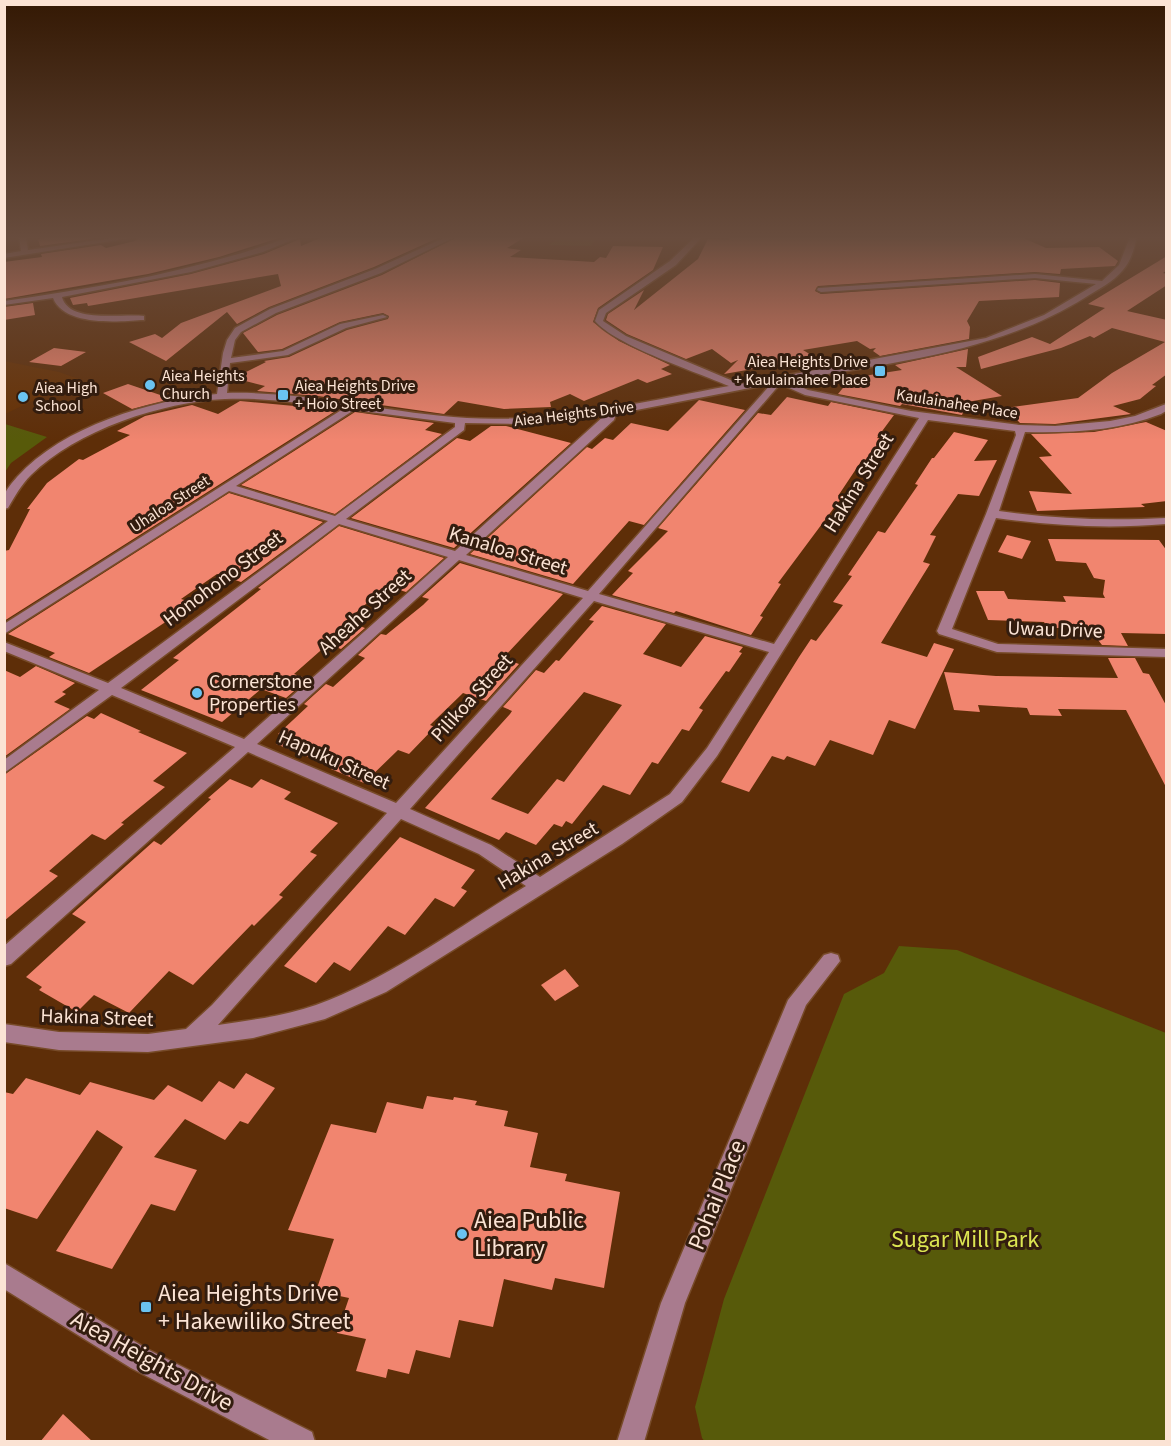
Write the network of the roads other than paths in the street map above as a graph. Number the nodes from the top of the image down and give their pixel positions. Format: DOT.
graph roads {
  1 [pos="60,304"];
  2 [pos="294,304"];
  3 [pos="613,304"];
  4 [pos="1068,304"];
  5 [pos="383,316"];
  6 [pos="141,318"];
  7 [pos="226,361"];
  8 [pos="779,380"];
  9 [pos="740,387"];
  10 [pos="222,396"];
  11 [pos="353,407"];
  12 [pos="1167,407"];
  13 [pos="611,411"];
  14 [pos="926,416"];
  15 [pos="460,420"];
  16 [pos="1020,430"];
  17 [pos="227,487"];
  18 [pos="4,506"];
  19 [pos="992,514"];
  20 [pos="338,519"];
  21 [pos="1167,521"];
  22 [pos="457,555"];
  23 [pos="591,596"];
  24 [pos="4,630"];
  25 [pos="4,646"];
  26 [pos="779,650"];
  27 [pos="1167,653"];
  28 [pos="111,689"];
  29 [pos="246,744"];
  30 [pos="4,768"];
  31 [pos="398,811"];
  32 [pos="539,886"];
  33 [pos="4,958"];
  34 [pos="831,961"];
  35 [pos="4,1033"];
  36 [pos="190,1038"];
  37 [pos="4,1275"];
  38 [pos="302,1442"];
  39 [pos="630,1442"];
  1 -- 6 [label="street"];
  2 -- 7 [label="street"];
  3 -- 9 [label="street"];
  4 -- 8 [label="street, Aiea Heights Drive"];
  5 -- 7 [label="street"];
  7 -- 10 [label="street"];
  8 -- 9 [label="street, Aiea Heights Drive"];
  8 -- 14 [label="street, Kaulainahee Place"];
  8 -- 23 [label="street, Pilikoa Street"];
  9 -- 13 [label="street, Aiea Heights Drive"];
  10 -- 11 [label="street, Aiea Heights Drive"];
  10 -- 18 [label="street, Aiea Heights Drive"];
  11 -- 15 [label="street, Aiea Heights Drive"];
  11 -- 17 [label="street, Uhaloa Street"];
  12 -- 16 [label="street, Kaulainahee Place"];
  13 -- 15 [label="street, Aiea Heights Drive"];
  13 -- 22 [label="street, Aheahe Street"];
  14 -- 16 [label="street, Kaulainahee Place"];
  14 -- 26 [label="street, Hakina Street"];
  15 -- 20 [label="street, Honohono Street"];
  16 -- 19 [label="street"];
  17 -- 20 [label="street, Kanaloa Street"];
  17 -- 24 [label="street, Uhaloa Street"];
  19 -- 21 [label="street"];
  19 -- 27 [label="street, Uwau Drive"];
  20 -- 22 [label="street, Kanaloa Street"];
  20 -- 28 [label="street, Honohono Street"];
  22 -- 23 [label="street, Kanaloa Street"];
  22 -- 29 [label="street, Aheahe Street"];
  23 -- 26 [label="street, Kanaloa Street"];
  23 -- 31 [label="street, Pilikoa Street"];
  25 -- 28 [label="street, Hapuku Street"];
  26 -- 32 [label="street, Hakina Street"];
  28 -- 29 [label="street, Hapuku Street"];
  28 -- 30 [label="street, Honohono Street"];
  29 -- 31 [label="street, Hapuku Street"];
  29 -- 33 [label="street, Aheahe Street"];
  31 -- 32 [label="street, Hapuku Street"];
  31 -- 36 [label="street, Pilikoa Street"];
  32 -- 36 [label="street, Hakina Street"];
  34 -- 39 [label="street, Pohai Place"];
  35 -- 36 [label="street, Hakina Street"];
  37 -- 38 [label="street, Aiea Heights Drive"];
}
